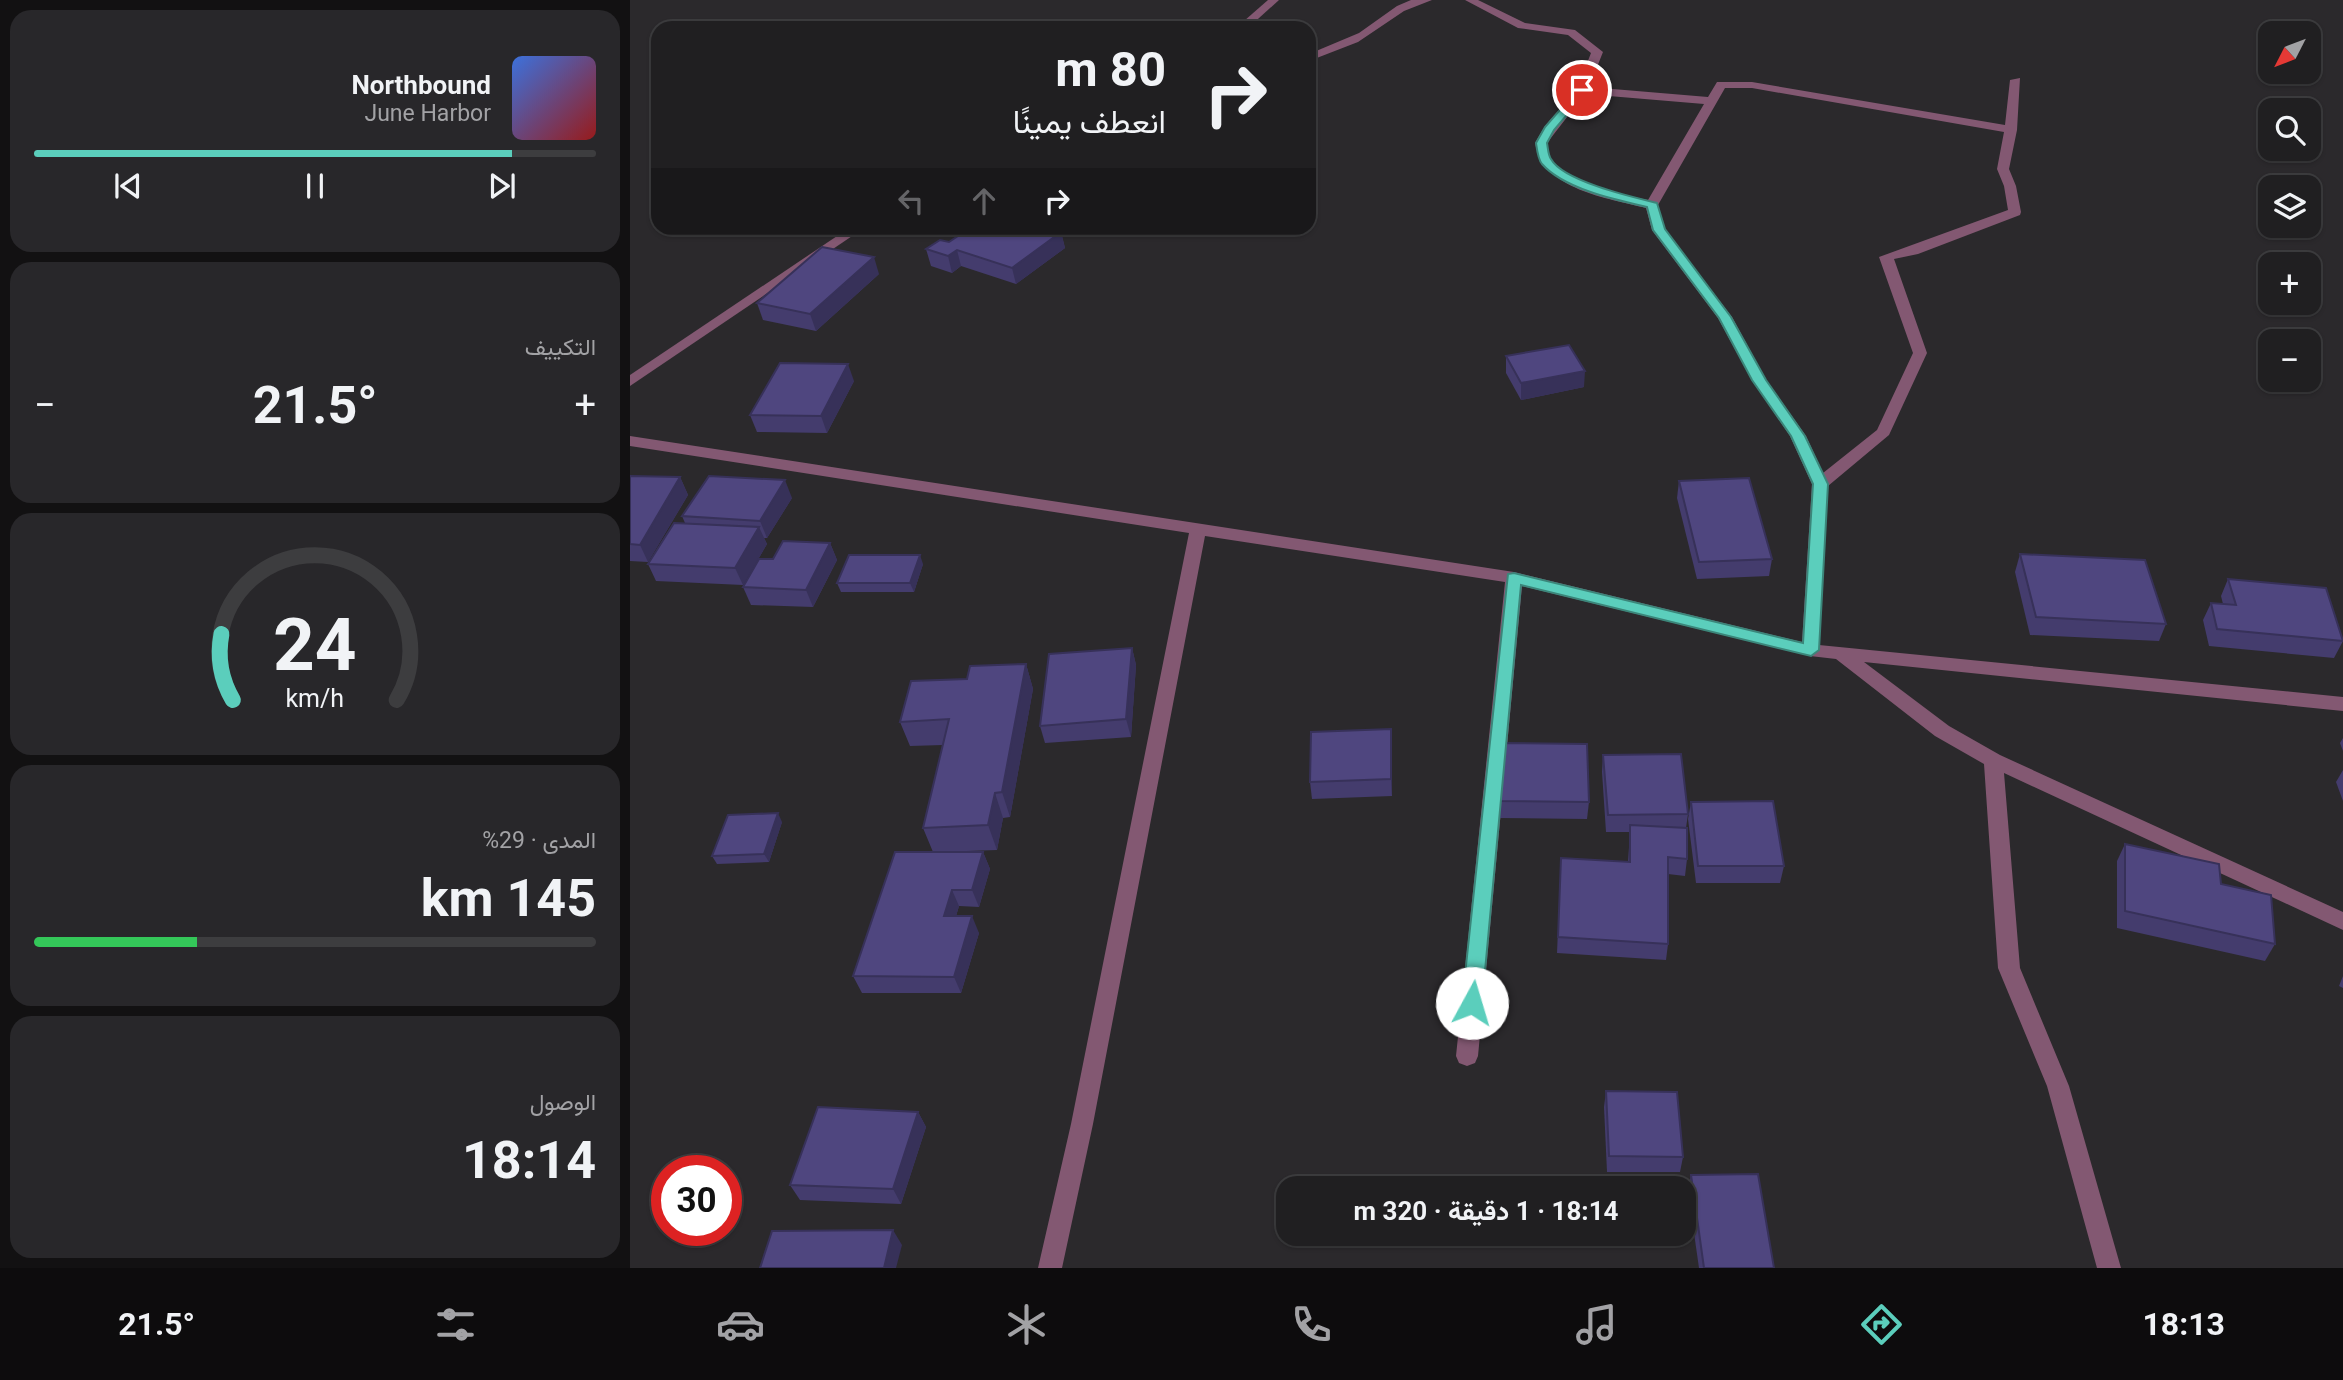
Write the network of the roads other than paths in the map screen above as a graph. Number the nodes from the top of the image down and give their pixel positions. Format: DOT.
graph roads {
  1 [pos="1274,0"];
  2 [pos="1426,0"];
  3 [pos="1470,0"];
  4 [pos="1249,21"];
  5 [pos="1316,56"];
  6 [pos="2017,80"];
  7 [pos="1582,90"];
  8 [pos="1711,101"];
  9 [pos="2011,130"];
  10 [pos="1653,205"];
  11 [pos="848,235"];
  12 [pos="630,383"];
  13 [pos="630,441"];
  14 [pos="1820,484"];
  15 [pos="1198,529"];
  16 [pos="1514,578"];
  17 [pos="1811,650"];
  18 [pos="1841,653"];
  19 [pos="2343,704"];
  20 [pos="1993,760"];
  21 [pos="2343,921"];
  22 [pos="1466,1056"];
  23 [pos="1050,1268"];
  24 [pos="2109,1268"];
  1 -- 4 [label="street"];
  2 -- 5 [label="street"];
  3 -- 7 [label="street"];
  6 -- 9 [label="street"];
  7 -- 8 [label="street"];
  7 -- 10 [label="street"];
  8 -- 9 [label="street"];
  8 -- 10 [label="street"];
  9 -- 14 [label="street"];
  10 -- 14 [label="street"];
  11 -- 12 [label="street"];
  13 -- 15 [label="street"];
  14 -- 17 [label="street"];
  15 -- 16 [label="street"];
  15 -- 23 [label="street"];
  16 -- 17 [label="street"];
  16 -- 22 [label="street"];
  17 -- 18 [label="street"];
  18 -- 19 [label="street"];
  18 -- 20 [label="street"];
  20 -- 21 [label="street"];
  20 -- 24 [label="street"];
}
